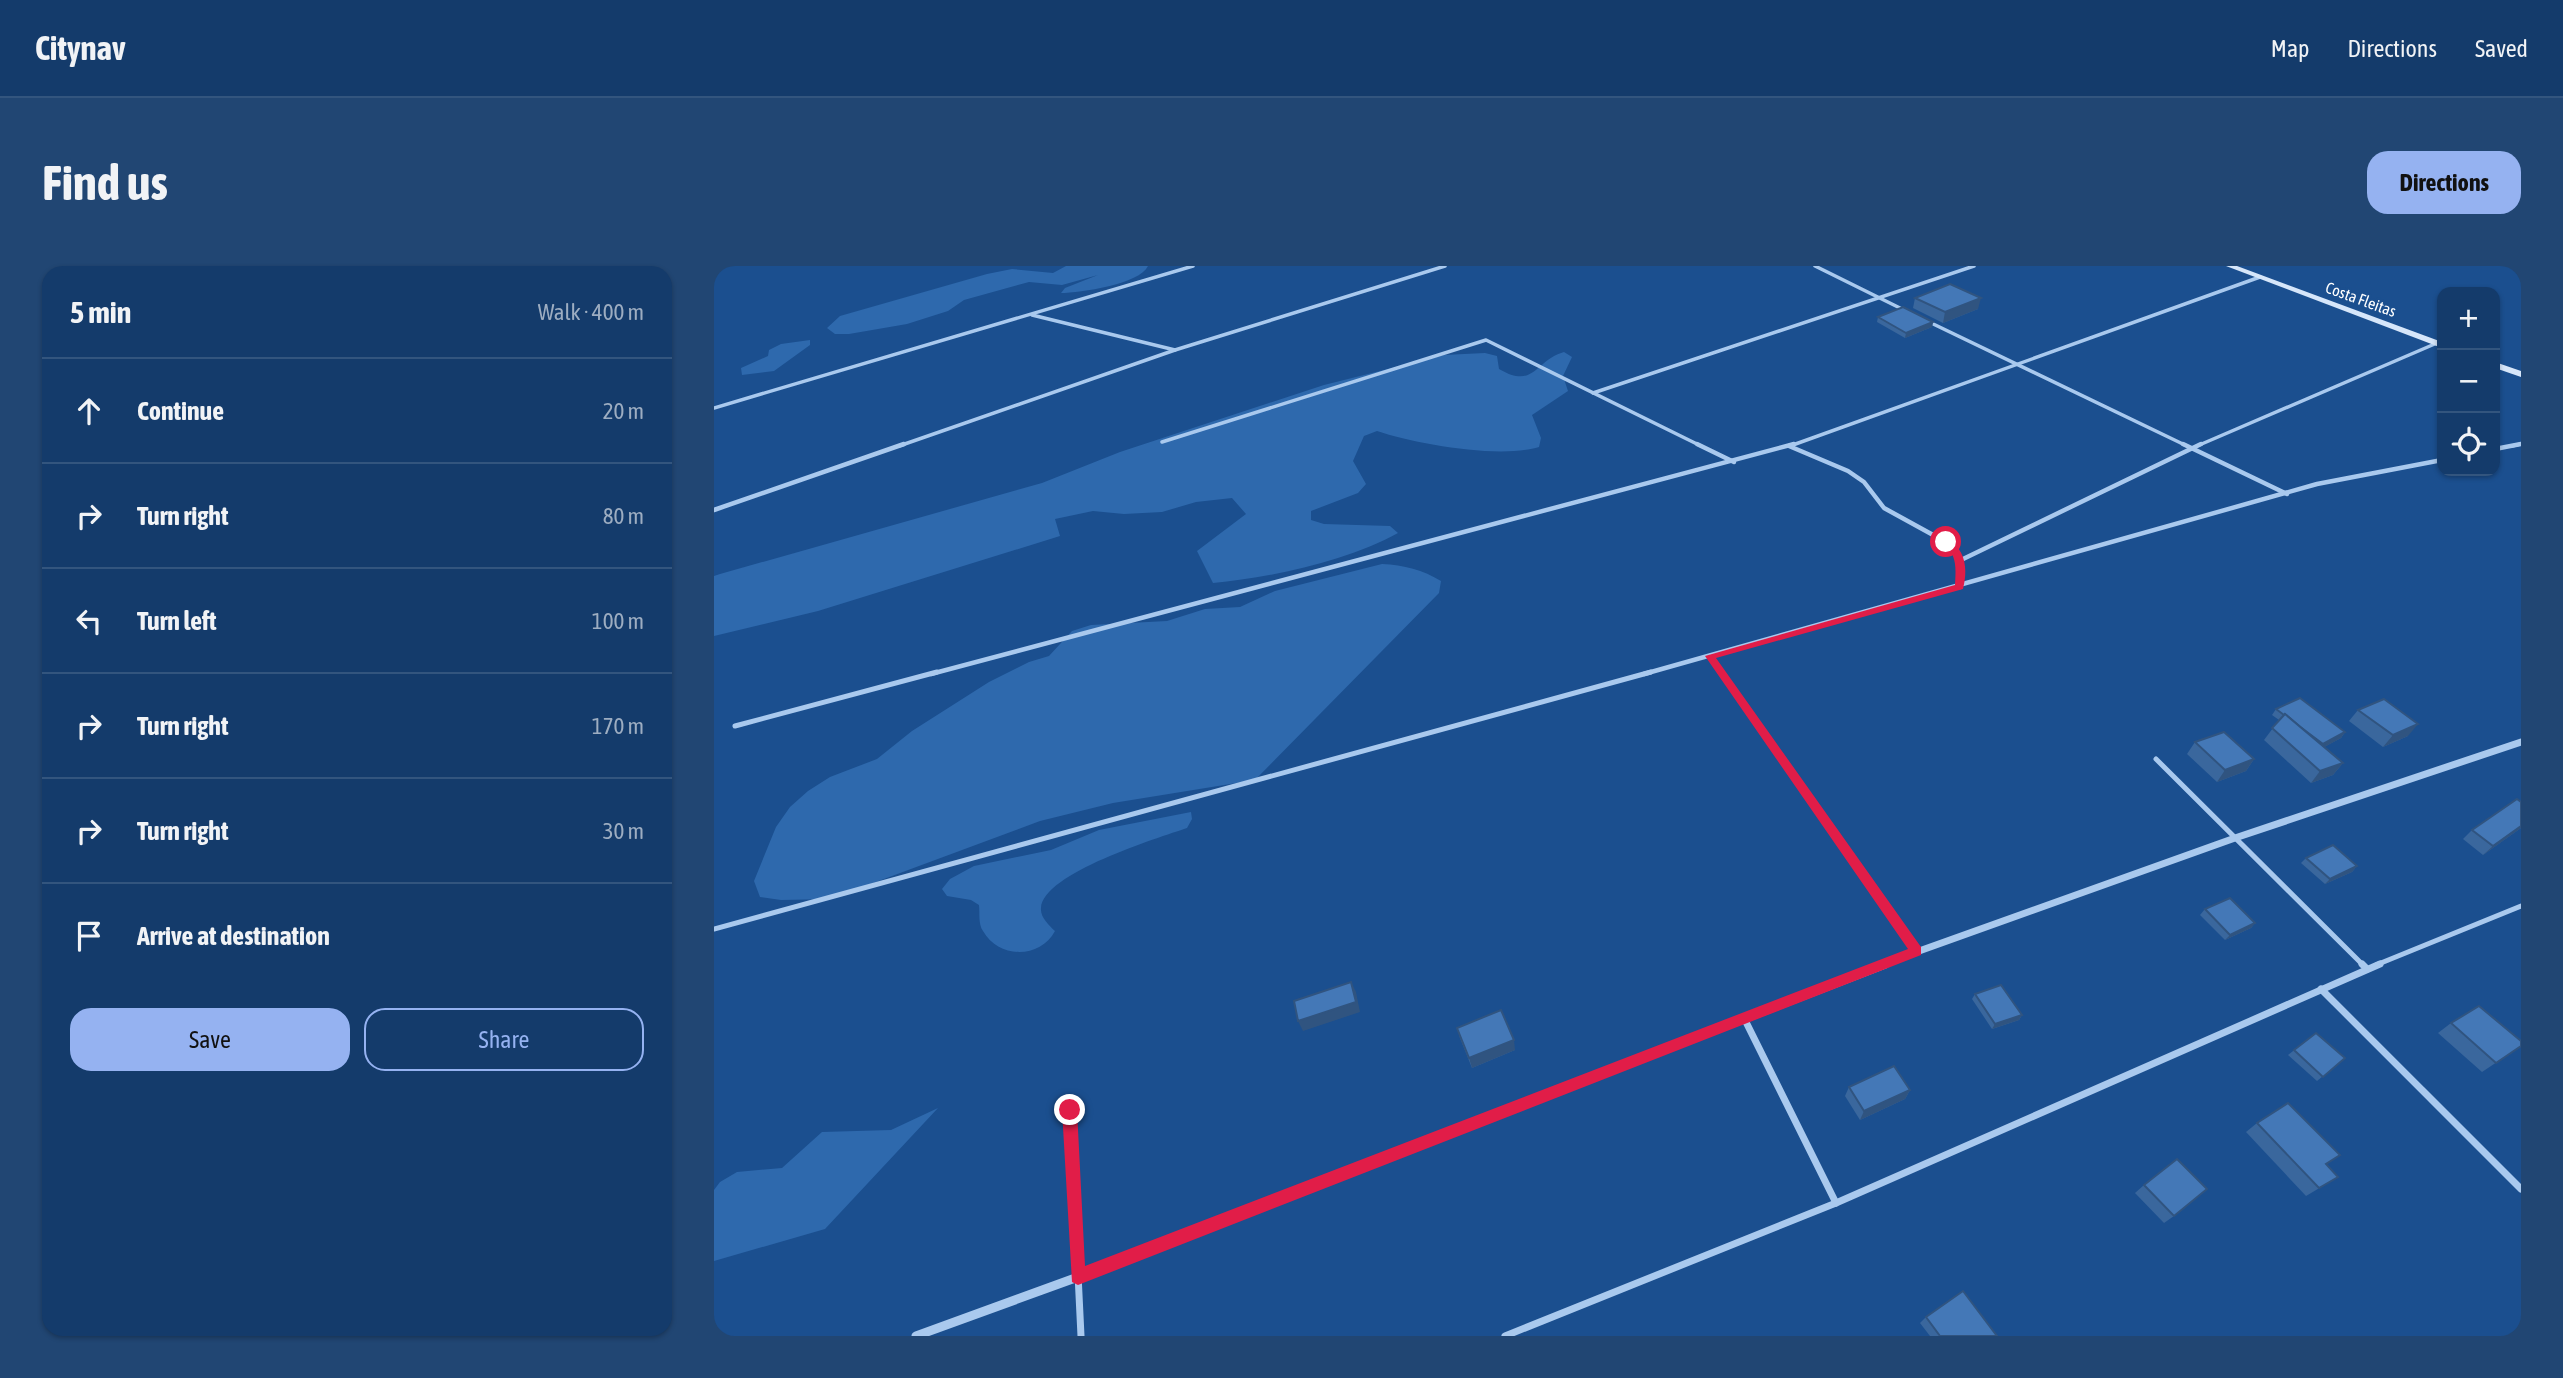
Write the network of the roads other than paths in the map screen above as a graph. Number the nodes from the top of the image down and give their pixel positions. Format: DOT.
graph roads {
  1 [pos="1194,266"];
  2 [pos="1445,266"];
  3 [pos="1815,266"];
  4 [pos="1974,266"];
  5 [pos="2230,266"];
  6 [pos="2260,277"];
  7 [pos="1879,298"];
  8 [pos="1028,314"];
  9 [pos="1914,314"];
  10 [pos="1926,320"];
  11 [pos="2437,343"];
  12 [pos="2437,345"];
  13 [pos="1175,351"];
  14 [pos="2020,365"];
  15 [pos="2500,367"];
  16 [pos="2521,374"];
  17 [pos="1593,393"];
  18 [pos="714,408"];
  19 [pos="1162,442"];
  20 [pos="2521,444"];
  21 [pos="1789,446"];
  22 [pos="2500,448"];
  23 [pos="2193,449"];
  24 [pos="2437,461"];
  25 [pos="1734,462"];
  26 [pos="2287,494"];
  27 [pos="714,510"];
  28 [pos="1961,560"];
  29 [pos="1960,587"];
  30 [pos="1710,656"];
  31 [pos="735,726"];
  32 [pos="2521,742"];
  33 [pos="2156,759"];
  34 [pos="2235,838"];
  35 [pos="2521,906"];
  36 [pos="714,929"];
  37 [pos="1917,951"];
  38 [pos="2367,969"];
  39 [pos="2320,989"];
  40 [pos="1745,1020"];
  41 [pos="1070,1110"];
  42 [pos="2521,1189"];
  43 [pos="1836,1203"];
  44 [pos="1078,1277"];
  45 [pos="916,1336"];
  46 [pos="1081,1336"];
  47 [pos="1505,1336"];
  1 -- 8 [label="lane"];
  2 -- 13 [label="lane"];
  3 -- 7 [label="lane"];
  4 -- 7 [label="lane"];
  5 -- 6 [label="main road, Costa Fleitas"];
  6 -- 11 [label="main road, Costa Fleitas"];
  6 -- 14 [label="lane"];
  7 -- 9 [label="lane"];
  7 -- 17 [label="lane"];
  8 -- 13 [label="lane"];
  8 -- 18 [label="lane"];
  10 -- 14 [label="lane"];
  12 -- 23 [label="lane"];
  13 -- 27 [label="lane"];
  14 -- 21 [label="lane"];
  14 -- 23 [label="lane"];
  15 -- 16 [label="main road"];
  17 -- 19 [label="lane"];
  17 -- 25 [label="lane"];
  20 -- 22 [label="lane"];
  21 -- 25 [label="lane"];
  21 -- 28 [label="lane"];
  23 -- 26 [label="lane"];
  23 -- 28 [label="lane"];
  24 -- 26 [label="lane"];
  25 -- 31 [label="lane"];
  26 -- 29 [label="lane"];
  28 -- 29 [label="lane"];
  29 -- 30 [label="lane"];
  30 -- 36 [label="lane"];
  30 -- 37 [label="lane"];
  32 -- 34 [label="street"];
  33 -- 34 [label="lane"];
  34 -- 37 [label="street"];
  34 -- 38 [label="lane"];
  35 -- 38 [label="lane"];
  37 -- 40 [label="street"];
  38 -- 39 [label="lane"];
  39 -- 42 [label="lane"];
  39 -- 43 [label="lane"];
  40 -- 43 [label="lane"];
  40 -- 44 [label="street"];
  41 -- 44 [label="lane"];
  43 -- 47 [label="lane"];
  44 -- 45 [label="street"];
  44 -- 46 [label="lane"];
}
